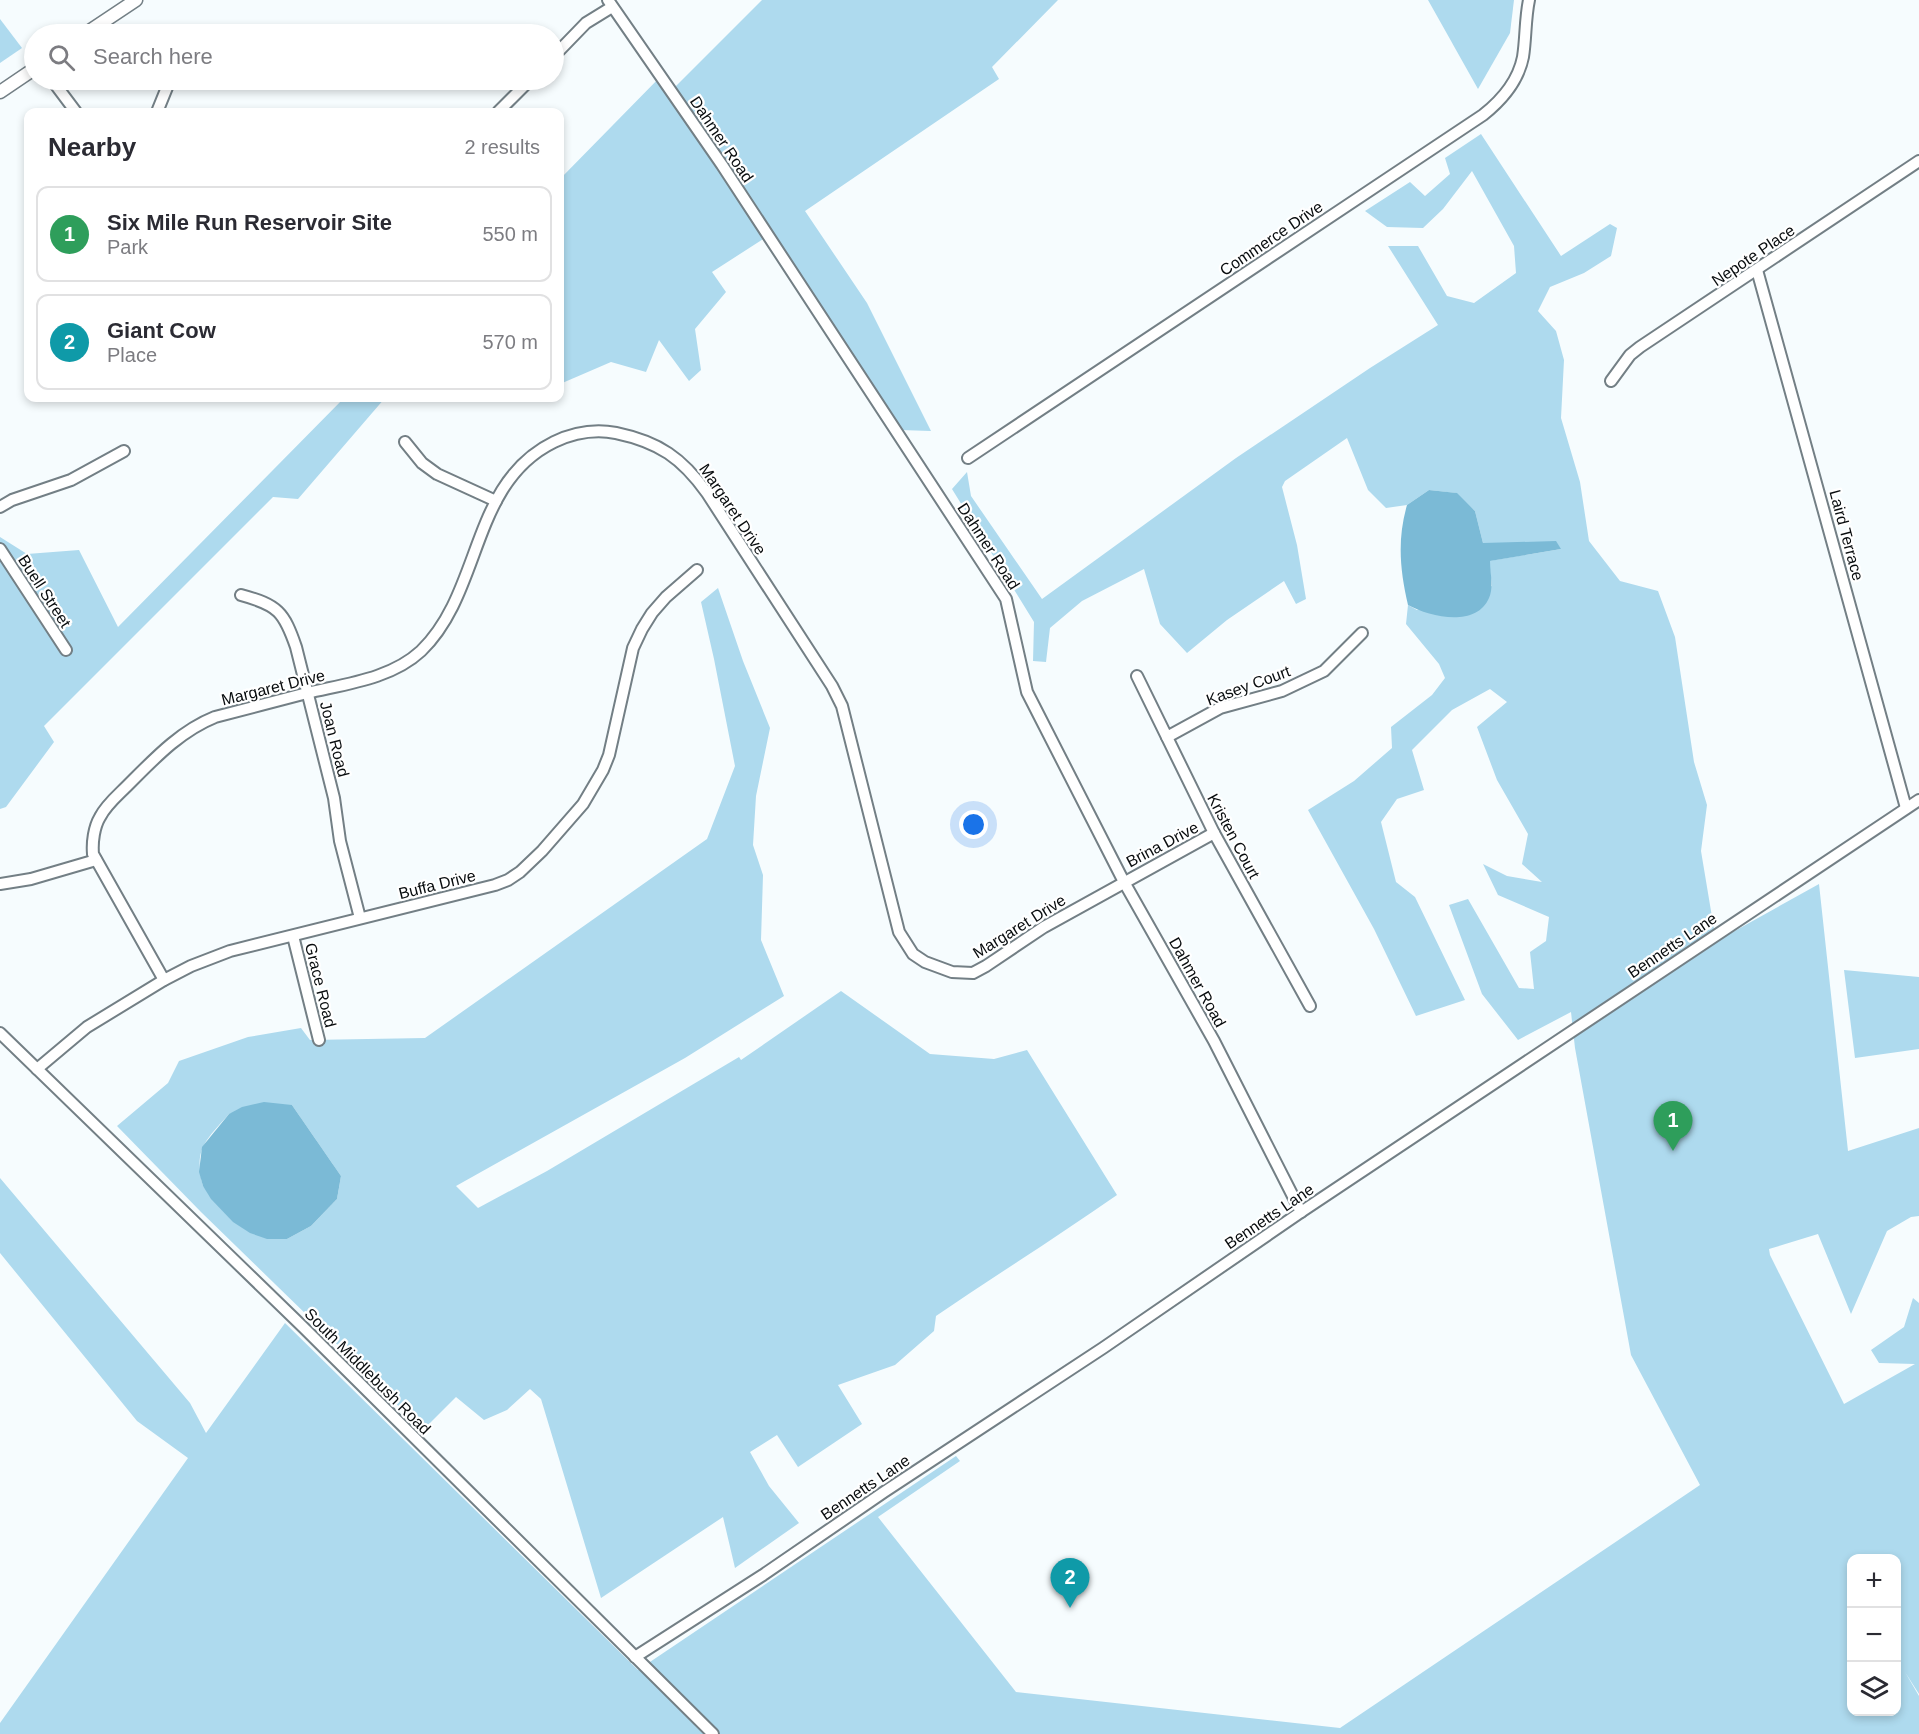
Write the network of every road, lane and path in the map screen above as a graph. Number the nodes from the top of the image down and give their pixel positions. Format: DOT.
graph roads {
  1 [pos="136,0"];
  2 [pos="1529,0"];
  3 [pos="610,3"];
  4 [pos="100,24"];
  5 [pos="564,46"];
  6 [pos="24,76"];
  7 [pos="60,90"];
  8 [pos="166,90"];
  9 [pos="520,90"];
  10 [pos="0,92"];
  11 [pos="73,108"];
  12 [pos="159,108"];
  13 [pos="502,108"];
  14 [pos="1919,161"];
  15 [pos="1757,270"];
  16 [pos="1611,381"];
  17 [pos="405,442"];
  18 [pos="124,451"];
  19 [pos="968,458"];
  20 [pos="496,501"];
  21 [pos="0,507"];
  22 [pos="0,549"];
  23 [pos="697,570"];
  24 [pos="241,595"];
  25 [pos="1362,633"];
  26 [pos="66,650"];
  27 [pos="1137,676"];
  28 [pos="308,693"];
  29 [pos="1167,737"];
  30 [pos="1919,800"];
  31 [pos="1906,808"];
  32 [pos="1214,833"];
  33 [pos="96,860"];
  34 [pos="1124,882"];
  35 [pos="0,884"];
  36 [pos="360,918"];
  37 [pos="293,936"];
  38 [pos="164,980"];
  39 [pos="1310,1006"];
  40 [pos="0,1033"];
  41 [pos="319,1040"];
  42 [pos="37,1069"];
  43 [pos="1300,1212"];
  44 [pos="635,1657"];
  45 [pos="713,1734"];
  1 -- 4 [label="main road"];
  2 -- 19 [label="street, Commerce Drive"];
  3 -- 5 [label="street"];
  3 -- 34 [label="street, Dahmer Road"];
  6 -- 10 [label="main road"];
  7 -- 11 [label="street"];
  8 -- 12 [label="street"];
  9 -- 13 [label="street"];
  14 -- 15 [label="street, Nepote Place"];
  15 -- 16 [label="street, Nepote Place"];
  15 -- 31 [label="street, Laird Terrace"];
  17 -- 20 [label="street"];
  18 -- 21 [label="street"];
  20 -- 28 [label="street, Margaret Drive"];
  20 -- 34 [label="street, Margaret Drive"];
  22 -- 26 [label="street, Buell Street"];
  23 -- 36 [label="street, Buffa Drive"];
  24 -- 28 [label="street, Joan Road"];
  25 -- 29 [label="street, Kasey Court"];
  27 -- 29 [label="street, Kristen Court"];
  28 -- 33 [label="street, Margaret Drive"];
  28 -- 36 [label="street, Joan Road"];
  29 -- 32 [label="street, Kristen Court"];
  30 -- 31 [label="street, Bennetts Lane"];
  31 -- 43 [label="street, Bennetts Lane"];
  32 -- 34 [label="street, Brina Drive"];
  32 -- 39 [label="street, Kristen Court"];
  33 -- 35 [label="street"];
  33 -- 38 [label="street, Margaret Drive"];
  34 -- 43 [label="street, Dahmer Road"];
  36 -- 37 [label="street, Buffa Drive"];
  37 -- 38 [label="street, Buffa Drive"];
  37 -- 41 [label="street, Grace Road"];
  38 -- 42 [label="street, Buffa Drive"];
  40 -- 42 [label="street, South Middlebush Road"];
  42 -- 44 [label="street, South Middlebush Road"];
  43 -- 44 [label="street, Bennetts Lane"];
  44 -- 45 [label="street, South Middlebush Road"];
}
